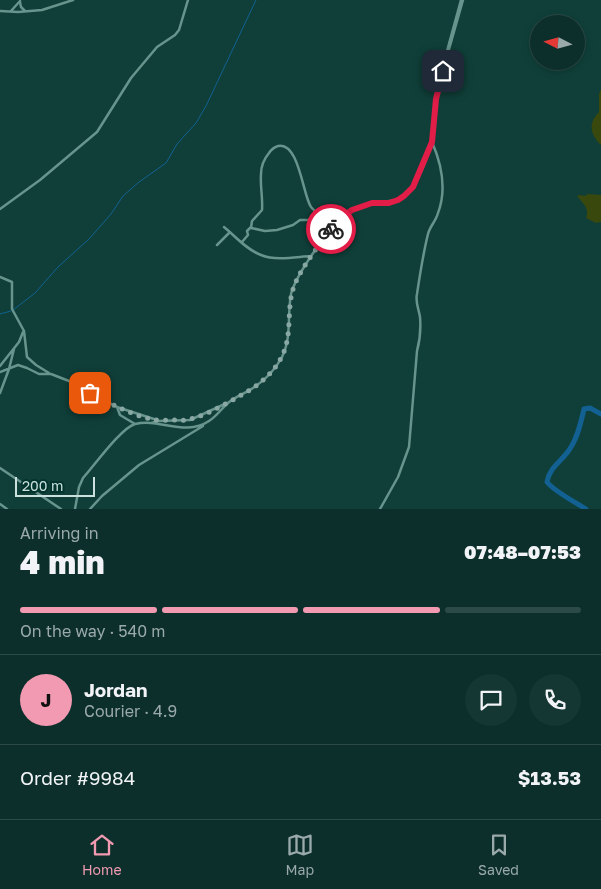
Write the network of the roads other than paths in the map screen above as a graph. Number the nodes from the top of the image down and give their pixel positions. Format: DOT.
graph roads {
  1 [pos="73,0"];
  2 [pos="462,0"];
  3 [pos="21,1"];
  4 [pos="188,1"];
  5 [pos="0,11"];
  6 [pos="10,11"];
  7 [pos="25,11"];
  8 [pos="432,142"];
  9 [pos="0,210"];
  10 [pos="326,219"];
  11 [pos="338,220"];
  12 [pos="251,226"];
  13 [pos="224,227"];
  14 [pos="230,232"];
  15 [pos="242,242"];
  16 [pos="216,245"];
  17 [pos="311,256"];
  18 [pos="0,277"];
  19 [pos="24,331"];
  20 [pos="14,349"];
  21 [pos="0,364"];
  22 [pos="9,369"];
  23 [pos="0,372"];
  24 [pos="51,374"];
  25 [pos="0,393"];
  26 [pos="229,402"];
  27 [pos="117,407"];
  28 [pos="158,421"];
  29 [pos="208,422"];
  30 [pos="135,424"];
  31 [pos="150,424"];
  32 [pos="0,468"];
  33 [pos="0,504"];
  34 [pos="7,509"];
  35 [pos="61,509"];
  36 [pos="75,509"];
  37 [pos="90,509"];
  38 [pos="380,509"];
  1 -- 7 [label="street"];
  2 -- 8 [label="street"];
  3 -- 6 [label="street"];
  3 -- 7 [label="street"];
  4 -- 9 [label="street"];
  5 -- 6 [label="street"];
  6 -- 7 [label="street"];
  8 -- 11 [label="street"];
  8 -- 38 [label="street"];
  10 -- 11 [label="street"];
  10 -- 12 [label="street"];
  10 -- 12 [label="street"];
  11 -- 17 [label="street"];
  12 -- 15 [label="street"];
  13 -- 14 [label="street"];
  14 -- 15 [label="street"];
  14 -- 16 [label="street"];
  15 -- 17 [label="street"];
  17 -- 26 [label="street"];
  18 -- 19 [label="street"];
  19 -- 20 [label="street"];
  19 -- 24 [label="street"];
  20 -- 21 [label="street"];
  20 -- 22 [label="street"];
  22 -- 23 [label="street"];
  22 -- 24 [label="street"];
  22 -- 25 [label="street"];
  24 -- 27 [label="street"];
  26 -- 28 [label="street"];
  26 -- 29 [label="street"];
  27 -- 28 [label="street"];
  27 -- 30 [label="street"];
  28 -- 31 [label="street"];
  29 -- 31 [label="street"];
  29 -- 37 [label="street"];
  30 -- 31 [label="street"];
  30 -- 36 [label="street"];
  32 -- 35 [label="street"];
  33 -- 34 [label="street"];
}
